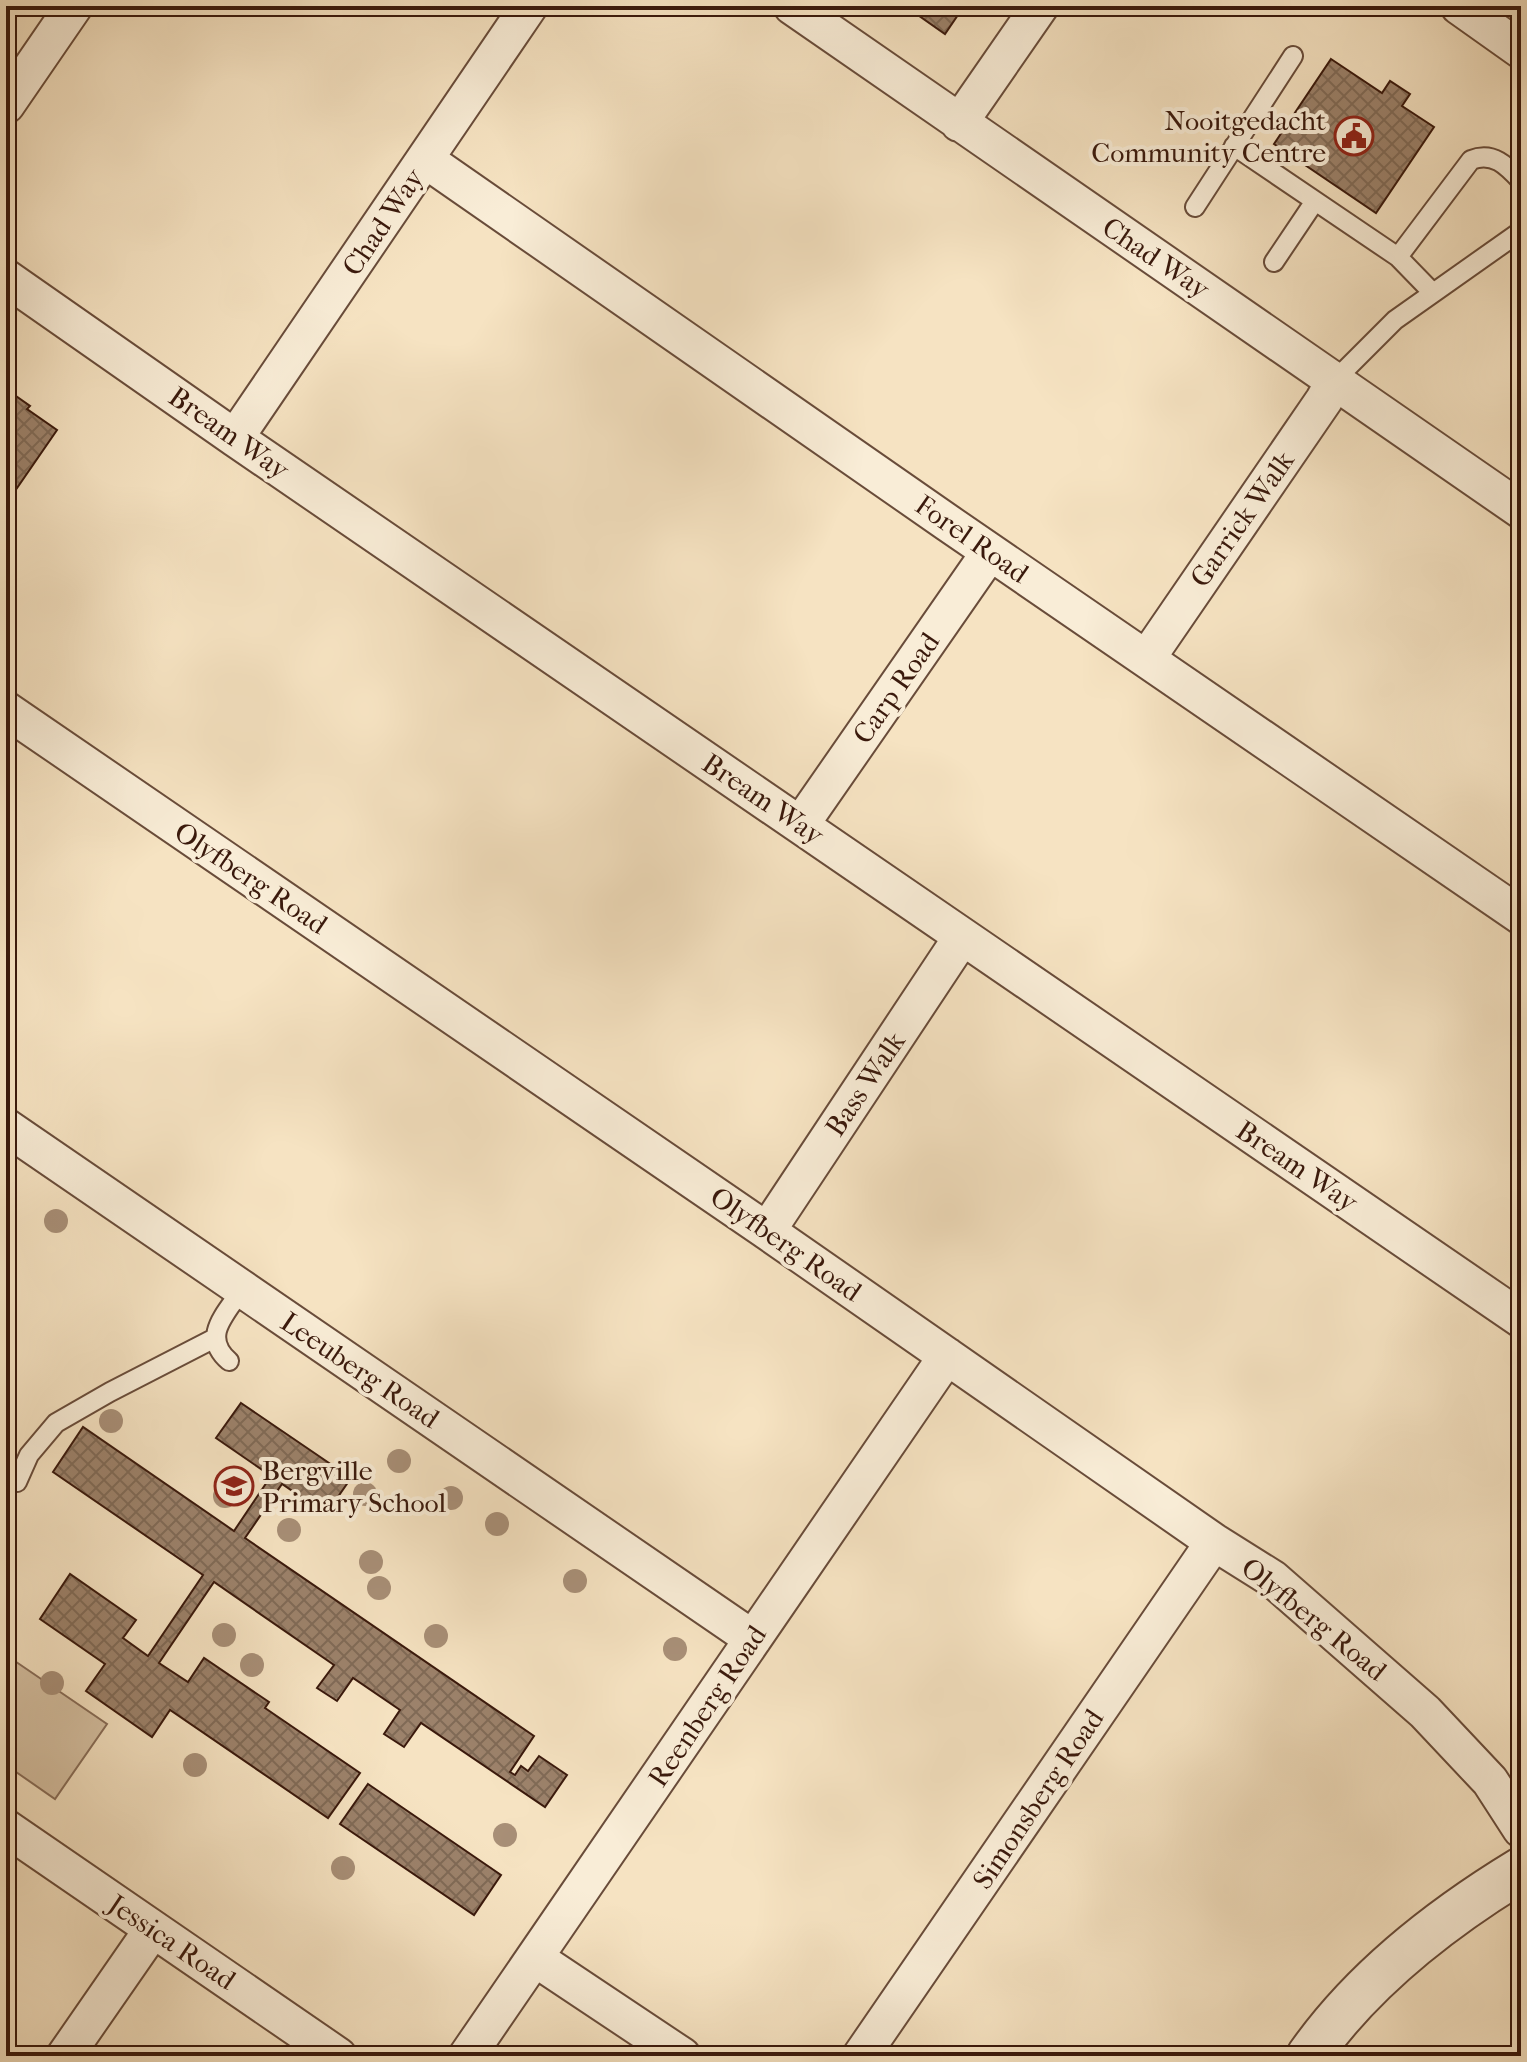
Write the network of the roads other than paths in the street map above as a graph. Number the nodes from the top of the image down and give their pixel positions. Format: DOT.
graph roads {
  1 [pos="74,6"];
  2 [pos="529,6"];
  3 [pos="792,6"];
  4 [pos="1040,6"];
  5 [pos="1459,6"];
  6 [pos="1521,50"];
  7 [pos="1293,56"];
  8 [pos="6,105"];
  9 [pos="959,123"];
  10 [pos="1234,146"];
  11 [pos="426,160"];
  12 [pos="1521,181"];
  13 [pos="1315,201"];
  14 [pos="1195,207"];
  15 [pos="1521,231"];
  16 [pos="1398,257"];
  17 [pos="1274,262"];
  18 [pos="6,278"];
  19 [pos="1433,293"];
  20 [pos="1335,380"];
  21 [pos="235,438"];
  22 [pos="1521,510"];
  23 [pos="990,552"];
  24 [pos="1147,658"];
  25 [pos="6,710"];
  26 [pos="801,824"];
  27 [pos="1521,916"];
  28 [pos="962,937"];
  29 [pos="6,1127"];
  30 [pos="767,1231"];
  31 [pos="242,1289"];
  32 [pos="1521,1319"];
  33 [pos="215,1338"];
  34 [pos="947,1356"];
  35 [pos="229,1361"];
  36 [pos="17,1482"];
  37 [pos="1214,1542"];
  38 [pos="753,1639"];
  39 [pos="6,1828"];
  40 [pos="1521,1829"];
  41 [pos="1521,1870"];
  42 [pos="153,1929"];
  43 [pos="535,1958"];
  44 [pos="65,2056"];
  45 [pos="338,2056"];
  46 [pos="467,2056"];
  47 [pos="682,2056"];
  48 [pos="861,2056"];
  49 [pos="1309,2056"];
  1 -- 8 [label="street"];
  2 -- 11 [label="street, Chad Way"];
  3 -- 9 [label="street, Chad Way"];
  4 -- 9 [label="street"];
  5 -- 6 [label="street"];
  7 -- 10 [label="lane"];
  9 -- 20 [label="street, Chad Way"];
  10 -- 13 [label="lane"];
  10 -- 14 [label="lane"];
  11 -- 21 [label="street, Chad Way"];
  11 -- 23 [label="street, Forel Road"];
  12 -- 16 [label="lane"];
  13 -- 16 [label="lane"];
  13 -- 17 [label="lane"];
  15 -- 19 [label="lane"];
  16 -- 19 [label="lane"];
  18 -- 21 [label="street, Bream Way"];
  19 -- 20 [label="lane"];
  20 -- 22 [label="street, Chad Way"];
  20 -- 24 [label="street, Garrick Walk"];
  21 -- 26 [label="street, Bream Way"];
  23 -- 24 [label="street, Forel Road"];
  23 -- 26 [label="street, Carp Road"];
  24 -- 27 [label="street, Forel Road"];
  25 -- 30 [label="street, Olyfberg Road"];
  26 -- 28 [label="street, Bream Way"];
  28 -- 30 [label="street, Bass Walk"];
  28 -- 32 [label="street, Bream Way"];
  29 -- 31 [label="street, Leeuberg Road"];
  30 -- 34 [label="street, Olyfberg Road"];
  31 -- 33 [label="lane"];
  31 -- 38 [label="street, Leeuberg Road"];
  33 -- 35 [label="lane"];
  33 -- 36 [label="lane"];
  34 -- 37 [label="street, Olyfberg Road"];
  34 -- 38 [label="street, Reenberg Road"];
  37 -- 40 [label="street, Olyfberg Road"];
  37 -- 48 [label="street, Simonsberg Road"];
  38 -- 43 [label="street, Reenberg Road"];
  39 -- 42 [label="street, Jessica Road"];
  41 -- 49 [label="street"];
  42 -- 44 [label="street"];
  42 -- 45 [label="street, Jessica Road"];
  43 -- 46 [label="street, Reenberg Road"];
  43 -- 47 [label="street"];
}
